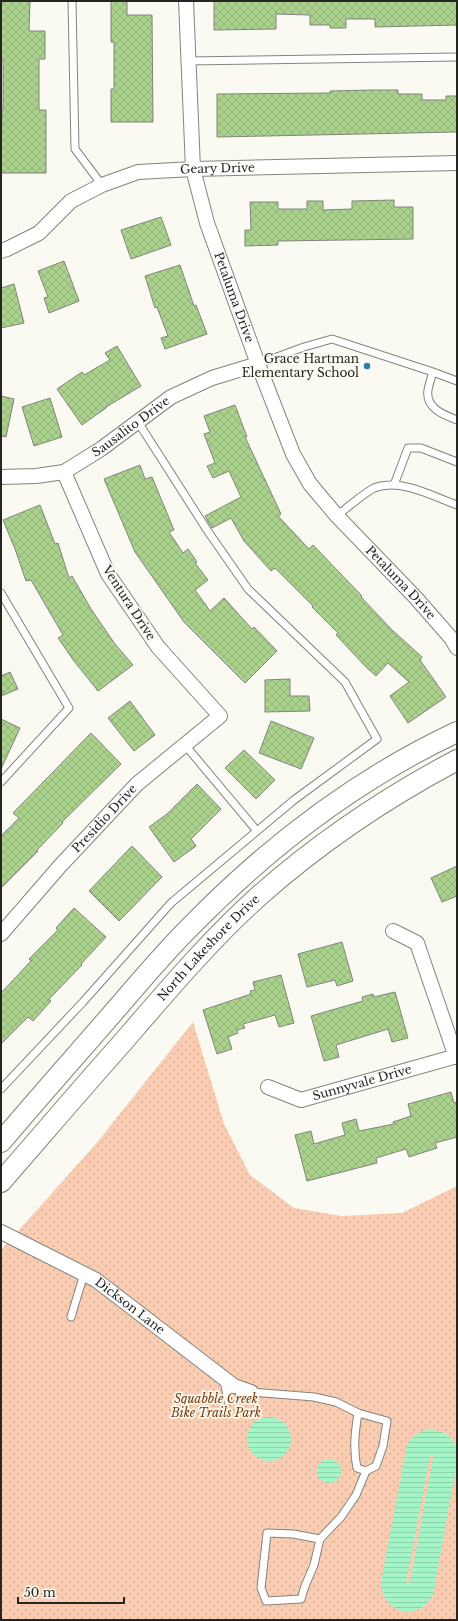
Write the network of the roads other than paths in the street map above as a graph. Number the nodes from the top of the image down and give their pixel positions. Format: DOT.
graph roads {
  1 [pos="72,1"];
  2 [pos="186,1"];
  3 [pos="457,57"];
  4 [pos="188,61"];
  5 [pos="457,163"];
  6 [pos="193,169"];
  7 [pos="102,184"];
  8 [pos="1,251"];
  9 [pos="258,364"];
  10 [pos="433,372"];
  11 [pos="457,381"];
  12 [pos="457,420"];
  13 [pos="138,422"];
  14 [pos="457,462"];
  15 [pos="64,472"];
  16 [pos="1,477"];
  17 [pos="394,485"];
  18 [pos="457,505"];
  19 [pos="337,516"];
  20 [pos="1,593"];
  21 [pos="455,640"];
  22 [pos="220,716"];
  23 [pos="457,732"];
  24 [pos="185,745"];
  25 [pos="457,760"];
  26 [pos="1,782"];
  27 [pos="257,831"];
  28 [pos="393,931"];
  29 [pos="1,934"];
  30 [pos="457,1056"];
  31 [pos="268,1087"];
  32 [pos="1,1089"];
  33 [pos="1,1142"];
  34 [pos="1,1182"];
  35 [pos="1,1232"];
  36 [pos="84,1274"];
  37 [pos="70,1317"];
  38 [pos="223,1378"];
  39 [pos="251,1392"];
  40 [pos="228,1401"];
  41 [pos="358,1413"];
  42 [pos="366,1471"];
  43 [pos="320,1539"];
  1 -- 7 [label="lane"];
  2 -- 4 [label="street, Petaluma Drive"];
  3 -- 4 [label="lane"];
  4 -- 6 [label="street, Petaluma Drive"];
  5 -- 6 [label="street, Geary Drive"];
  6 -- 7 [label="street, Geary Drive"];
  6 -- 9 [label="street, Petaluma Drive"];
  7 -- 8 [label="street, Geary Drive"];
  9 -- 10 [label="lane"];
  9 -- 13 [label="street, Sausalito Drive"];
  9 -- 19 [label="street, Petaluma Drive"];
  10 -- 11 [label="lane"];
  10 -- 12 [label="lane"];
  13 -- 15 [label="street, Sausalito Drive"];
  13 -- 27 [label="lane"];
  14 -- 17 [label="lane"];
  15 -- 16 [label="street, Sausalito Drive"];
  15 -- 22 [label="street, Ventura Drive"];
  17 -- 18 [label="lane"];
  17 -- 19 [label="lane"];
  19 -- 21 [label="street, Petaluma Drive"];
  20 -- 26 [label="lane"];
  22 -- 24 [label="street, Presidio Drive"];
  23 -- 33 [label="main road"];
  24 -- 27 [label="lane"];
  24 -- 29 [label="street, Presidio Drive"];
  25 -- 34 [label="main road, North Lakeshore Drive"];
  27 -- 32 [label="lane"];
  28 -- 30 [label="street"];
  30 -- 31 [label="street, Sunnyvale Drive"];
  35 -- 36 [label="street, Dickson Lane"];
  36 -- 37 [label="lane"];
  36 -- 38 [label="street, Dickson Lane"];
  38 -- 39 [label="street, Dickson Lane"];
  38 -- 40 [label="lane"];
  39 -- 41 [label="lane"];
  41 -- 42 [label="lane"];
  41 -- 42 [label="lane"];
  42 -- 43 [label="lane"];
  43 -- 43 [label="lane"];
}
